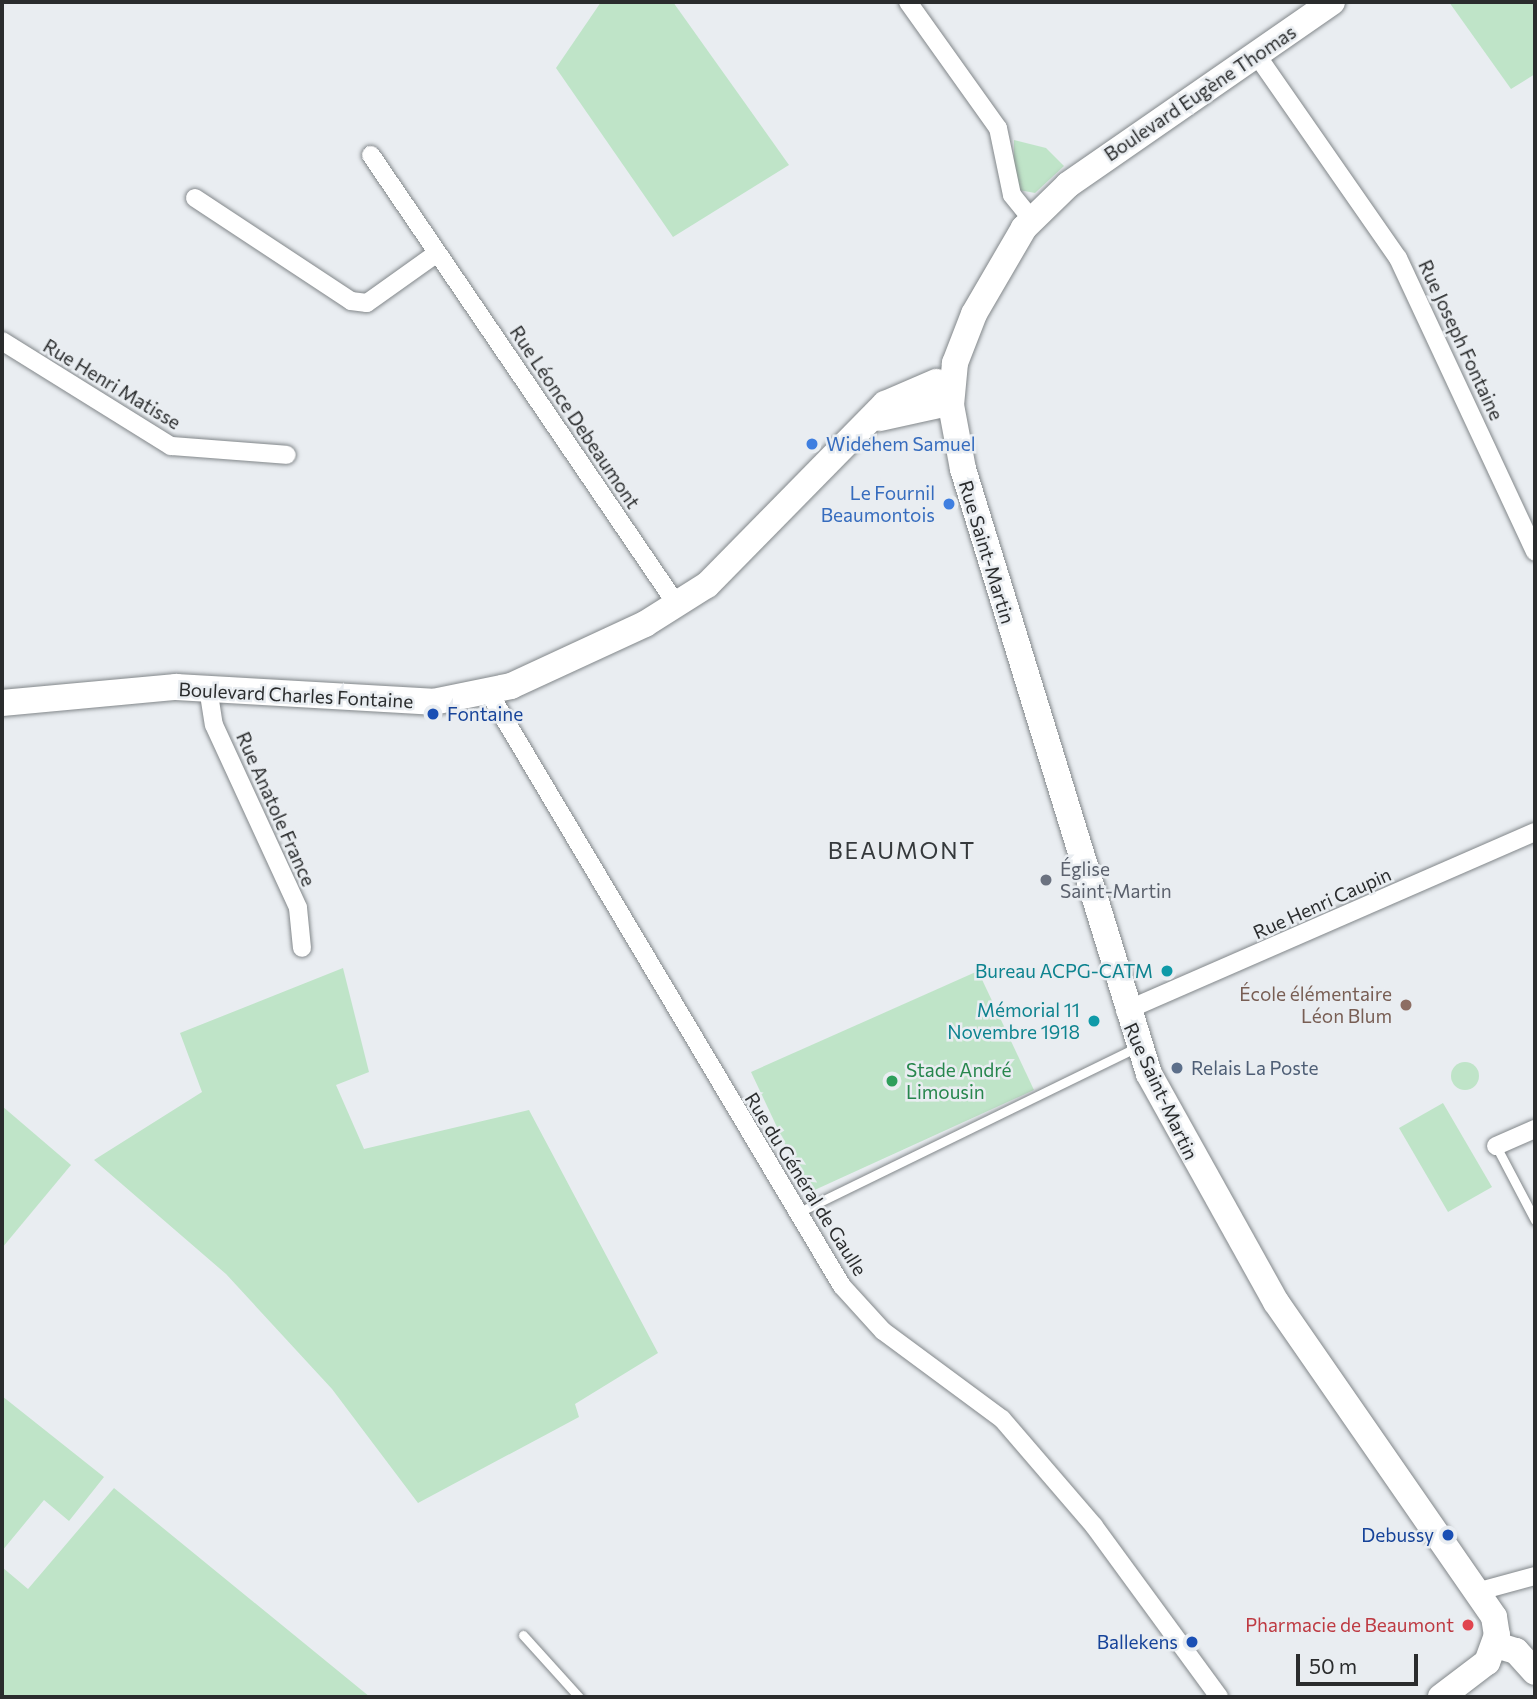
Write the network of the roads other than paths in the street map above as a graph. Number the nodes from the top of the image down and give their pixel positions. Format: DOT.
graph roads {
  1 [pos="908,2"];
  2 [pos="1332,2"];
  3 [pos="1256,54"];
  4 [pos="371,155"];
  5 [pos="195,198"];
  6 [pos="1029,217"];
  7 [pos="437,253"];
  8 [pos="2,341"];
  9 [pos="947,392"];
  10 [pos="287,455"];
  11 [pos="1535,552"];
  12 [pos="677,605"];
  13 [pos="208,688"];
  14 [pos="489,693"];
  15 [pos="2,703"];
  16 [pos="1535,832"];
  17 [pos="302,948"];
  18 [pos="1125,1011"];
  19 [pos="1137,1046"];
  20 [pos="1535,1129"];
  21 [pos="1496,1146"];
  22 [pos="795,1213"];
  23 [pos="1535,1220"];
  24 [pos="1535,1576"];
  25 [pos="1476,1592"];
  26 [pos="523,1635"];
  27 [pos="1496,1645"];
  28 [pos="1535,1672"];
  29 [pos="579,1697"];
  30 [pos="1219,1697"];
  31 [pos="1441,1697"];
  1 -- 6 [label="street"];
  2 -- 3 [label="main road, Boulevard Eugène Thomas"];
  3 -- 6 [label="main road, Boulevard Eugène Thomas"];
  3 -- 11 [label="street, Rue Joseph Fontaine"];
  4 -- 7 [label="street, Rue Léonce Debeaumont"];
  5 -- 7 [label="street"];
  6 -- 9 [label="main road, Boulevard Eugène Thomas"];
  7 -- 12 [label="street, Rue Léonce Debeaumont"];
  8 -- 10 [label="street, Rue Henri Matisse"];
  9 -- 12 [label="main road, Boulevard Charles Fontaine"];
  9 -- 18 [label="main road, Rue Saint-Martin"];
  12 -- 14 [label="main road, Boulevard Charles Fontaine"];
  13 -- 14 [label="main road, Boulevard Charles Fontaine"];
  13 -- 15 [label="main road, Boulevard Charles Fontaine"];
  13 -- 17 [label="street, Rue Anatole France"];
  14 -- 22 [label="street, Rue du Général de Gaulle"];
  16 -- 18 [label="street, Rue Henri Caupin"];
  18 -- 19 [label="main road, Rue Saint-Martin"];
  19 -- 22 [label="lane"];
  19 -- 25 [label="main road, Rue Saint-Martin"];
  20 -- 21 [label="street"];
  21 -- 23 [label="lane"];
  22 -- 30 [label="street, Rue du Général de Gaulle"];
  24 -- 25 [label="street"];
  25 -- 27 [label="main road, Rue Saint-Martin"];
  26 -- 29 [label="lane"];
  27 -- 28 [label="main road"];
  27 -- 31 [label="main road"];
}
